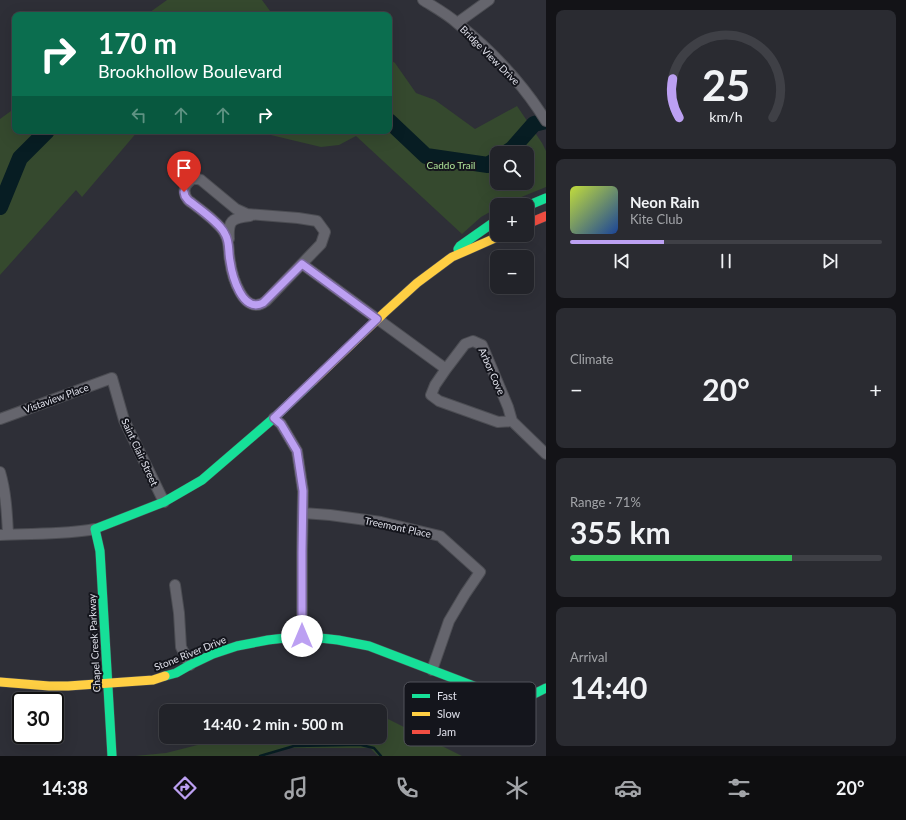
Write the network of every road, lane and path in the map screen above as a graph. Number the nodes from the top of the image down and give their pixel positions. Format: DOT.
graph roads {
  1 [pos="423,0"];
  2 [pos="489,0"];
  3 [pos="457,23"];
  4 [pos="546,121"];
  5 [pos="546,198"];
  6 [pos="534,203"];
  7 [pos="258,216"];
  8 [pos="546,216"];
  9 [pos="534,221"];
  10 [pos="490,224"];
  11 [pos="490,240"];
  12 [pos="229,247"];
  13 [pos="452,257"];
  14 [pos="302,264"];
  15 [pos="377,319"];
  16 [pos="446,369"];
  17 [pos="112,378"];
  18 [pos="274,418"];
  19 [pos="0,419"];
  20 [pos="512,420"];
  21 [pos="546,454"];
  22 [pos="0,472"];
  23 [pos="164,502"];
  24 [pos="303,513"];
  25 [pos="95,529"];
  26 [pos="4,535"];
  27 [pos="175,585"];
  28 [pos="302,636"];
  29 [pos="190,665"];
  30 [pos="432,670"];
  31 [pos="0,682"];
  32 [pos="463,682"];
  33 [pos="108,684"];
  34 [pos="546,688"];
  35 [pos="536,693"];
  36 [pos="112,756"];
  1 -- 3 [label="street, Bridge View Drive"];
  2 -- 3 [label="street"];
  3 -- 4 [label="street, Bridge View Drive"];
  5 -- 6 [label="street"];
  7 -- 12 [label="street"];
  7 -- 12 [label="street"];
  7 -- 14 [label="street"];
  8 -- 9 [label="street"];
  10 -- 13 [label="street"];
  11 -- 13 [label="street"];
  12 -- 14 [label="street"];
  13 -- 15 [label="street"];
  14 -- 15 [label="street"];
  15 -- 16 [label="street"];
  15 -- 18 [label="street"];
  16 -- 20 [label="street, Arbor Cove"];
  16 -- 20 [label="street, Arbor Cove"];
  17 -- 19 [label="street, Vistaview Place"];
  17 -- 23 [label="street, Saint Clair Street"];
  18 -- 23 [label="street"];
  18 -- 24 [label="street"];
  20 -- 21 [label="street, Arbor Cove"];
  22 -- 26 [label="street"];
  23 -- 25 [label="street"];
  24 -- 28 [label="street"];
  24 -- 30 [label="street, Treemont Place"];
  25 -- 26 [label="street"];
  25 -- 33 [label="street, Chapel Creek Parkway"];
  27 -- 29 [label="street"];
  28 -- 29 [label="street, Stone River Drive"];
  28 -- 30 [label="street, Stone River Drive"];
  29 -- 33 [label="street, Stone River Drive"];
  30 -- 32 [label="street, Stone River Drive"];
  31 -- 33 [label="street, Stone River Drive"];
  33 -- 36 [label="street, Chapel Creek Parkway"];
  34 -- 35 [label="street, Stone River Drive"];
}
